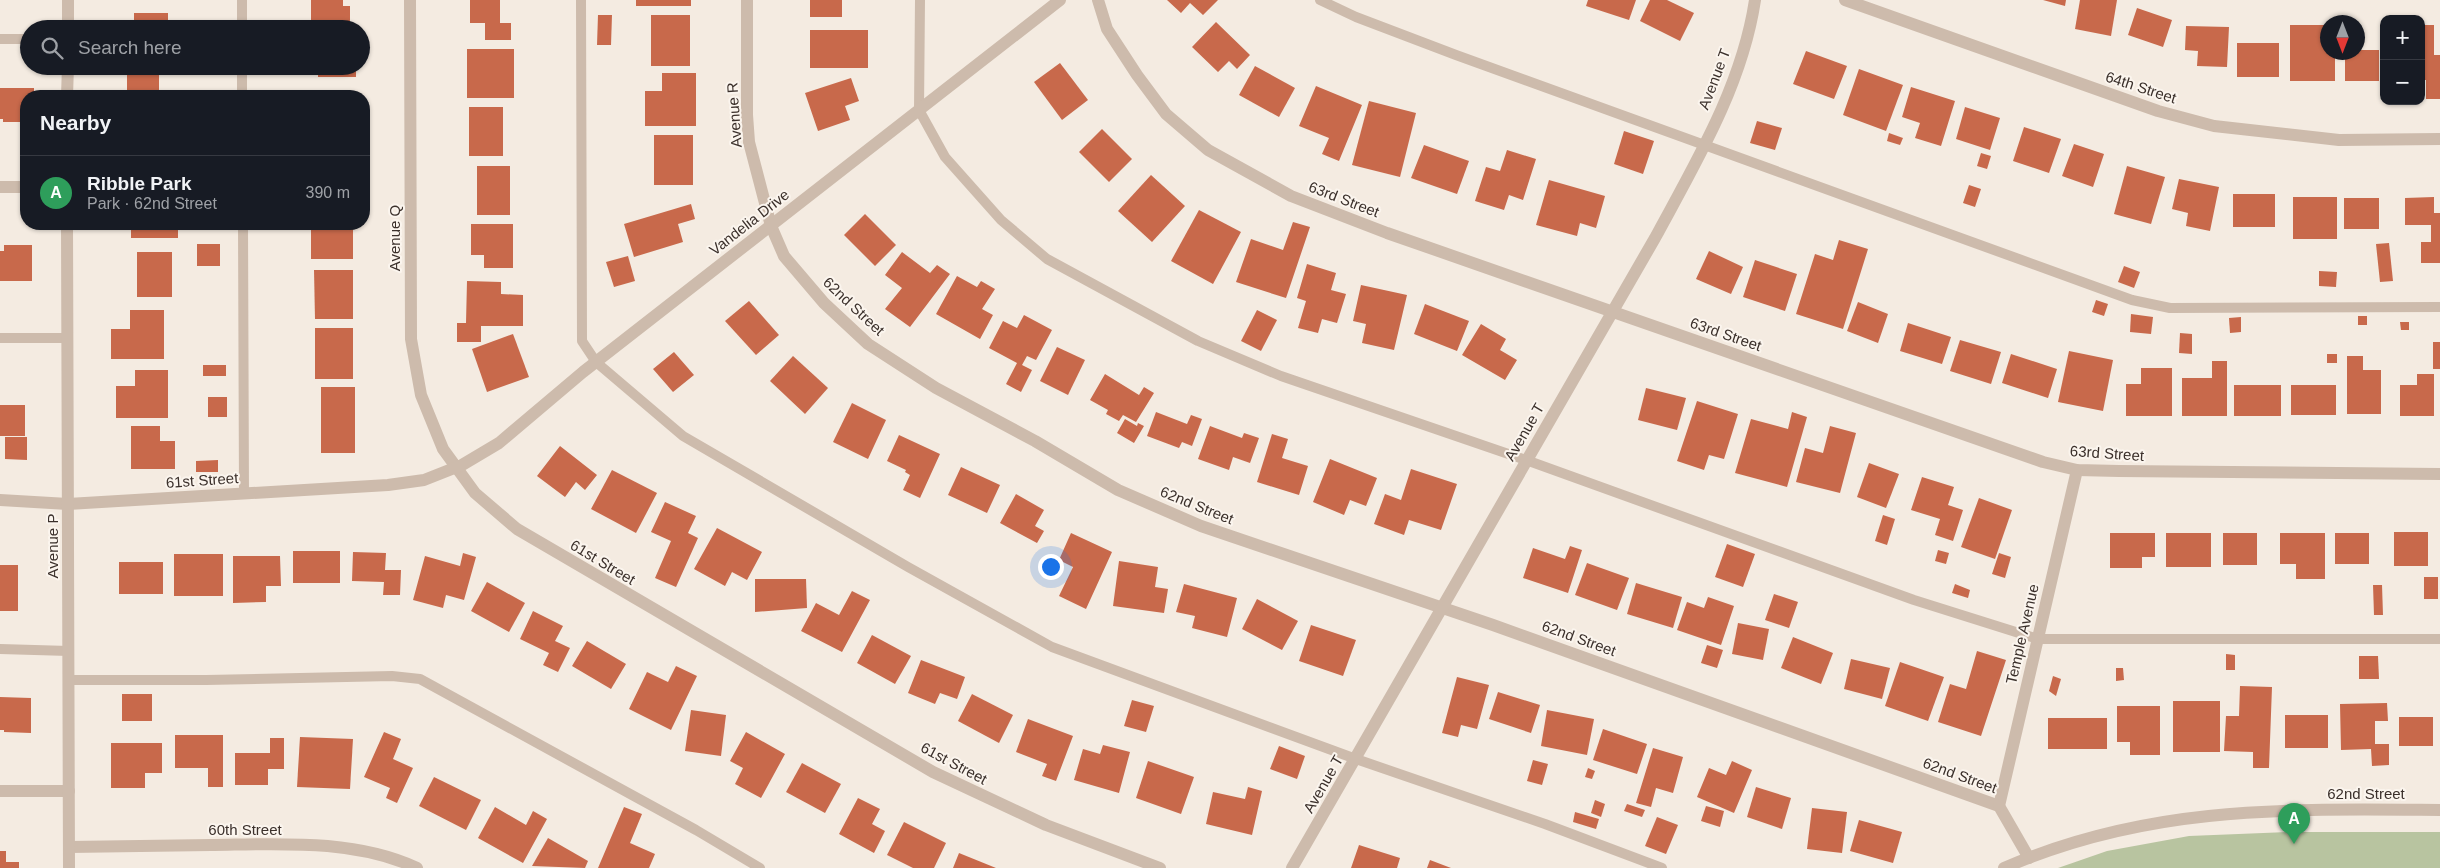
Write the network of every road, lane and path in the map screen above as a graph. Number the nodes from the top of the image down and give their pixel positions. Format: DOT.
graph roads {
  1 [pos="68,0"];
  2 [pos="242,0"];
  3 [pos="410,0"];
  4 [pos="580,0"];
  5 [pos="747,0"];
  6 [pos="920,0"];
  7 [pos="1060,0"];
  8 [pos="1098,0"];
  9 [pos="1320,0"];
  10 [pos="1755,0"];
  11 [pos="1845,0"];
  12 [pos="68,20"];
  13 [pos="242,20"];
  14 [pos="0,39"];
  15 [pos="20,39"];
  16 [pos="68,75"];
  17 [pos="242,75"];
  18 [pos="67,90"];
  19 [pos="242,90"];
  20 [pos="919,110"];
  21 [pos="2440,140"];
  22 [pos="1705,146"];
  23 [pos="0,187"];
  24 [pos="20,187"];
  25 [pos="771,226"];
  26 [pos="67,230"];
  27 [pos="243,230"];
  28 [pos="2440,307"];
  29 [pos="1612,312"];
  30 [pos="0,338"];
  31 [pos="67,338"];
  32 [pos="596,362"];
  33 [pos="1526,460"];
  34 [pos="456,467"];
  35 [pos="2077,470"];
  36 [pos="2440,474"];
  37 [pos="244,494"];
  38 [pos="0,500"];
  39 [pos="68,504"];
  40 [pos="1442,607"];
  41 [pos="2038,639"];
  42 [pos="2440,639"];
  43 [pos="0,649"];
  44 [pos="69,651"];
  45 [pos="69,680"];
  46 [pos="1356,759"];
  47 [pos="0,791"];
  48 [pos="69,791"];
  49 [pos="1999,806"];
  50 [pos="2440,810"];
  51 [pos="69,847"];
  52 [pos="2029,858"];
  53 [pos="69,868"];
  54 [pos="417,868"];
  55 [pos="760,868"];
  56 [pos="1160,868"];
  57 [pos="1292,868"];
  58 [pos="1662,868"];
  59 [pos="2004,868"];
  1 -- 12 [label="street"];
  2 -- 13 [label="lane"];
  3 -- 34 [label="street, Avenue Q"];
  4 -- 32 [label="lane"];
  5 -- 25 [label="street, Avenue R"];
  6 -- 20 [label="lane"];
  7 -- 20 [label="street, Vandelia Drive"];
  8 -- 29 [label="street, 63rd Street"];
  9 -- 22 [label="lane"];
  10 -- 22 [label="street, Avenue T"];
  11 -- 21 [label="street, 64th Street"];
  14 -- 15 [label="lane"];
  16 -- 18 [label="street"];
  17 -- 19 [label="lane"];
  20 -- 25 [label="street, Vandelia Drive"];
  20 -- 33 [label="lane"];
  22 -- 28 [label="lane"];
  22 -- 29 [label="street, Avenue T"];
  23 -- 24 [label="street"];
  25 -- 32 [label="street, Vandelia Drive"];
  25 -- 40 [label="street, 62nd Street"];
  26 -- 31 [label="street, Avenue P"];
  27 -- 37 [label="lane"];
  29 -- 33 [label="street, Avenue T"];
  29 -- 35 [label="street, 63rd Street"];
  30 -- 31 [label="lane"];
  31 -- 39 [label="street, Avenue P"];
  32 -- 34 [label="street, Vandelia Drive"];
  32 -- 46 [label="lane"];
  33 -- 40 [label="street, Avenue T"];
  33 -- 41 [label="lane"];
  34 -- 37 [label="street, 61st Street"];
  34 -- 56 [label="street, 61st Street"];
  35 -- 36 [label="street, 63rd Street"];
  35 -- 41 [label="street, Temple Avenue"];
  37 -- 39 [label="street, 61st Street"];
  38 -- 39 [label="street, 61st Street"];
  39 -- 44 [label="street, Avenue P"];
  40 -- 46 [label="street, Avenue T"];
  40 -- 49 [label="street, 62nd Street"];
  41 -- 42 [label="lane"];
  41 -- 49 [label="street, Temple Avenue"];
  43 -- 44 [label="lane"];
  44 -- 45 [label="street, Avenue P"];
  45 -- 48 [label="street, Avenue P"];
  45 -- 55 [label="lane"];
  46 -- 57 [label="street, Avenue T"];
  46 -- 58 [label="lane"];
  47 -- 48 [label="street"];
  48 -- 51 [label="street, Avenue P"];
  49 -- 52 [label="street, 62nd Street"];
  50 -- 52 [label="street, 62nd Street"];
  51 -- 53 [label="street, Avenue P"];
  51 -- 54 [label="street, 60th Street"];
  52 -- 59 [label="street"];
}
